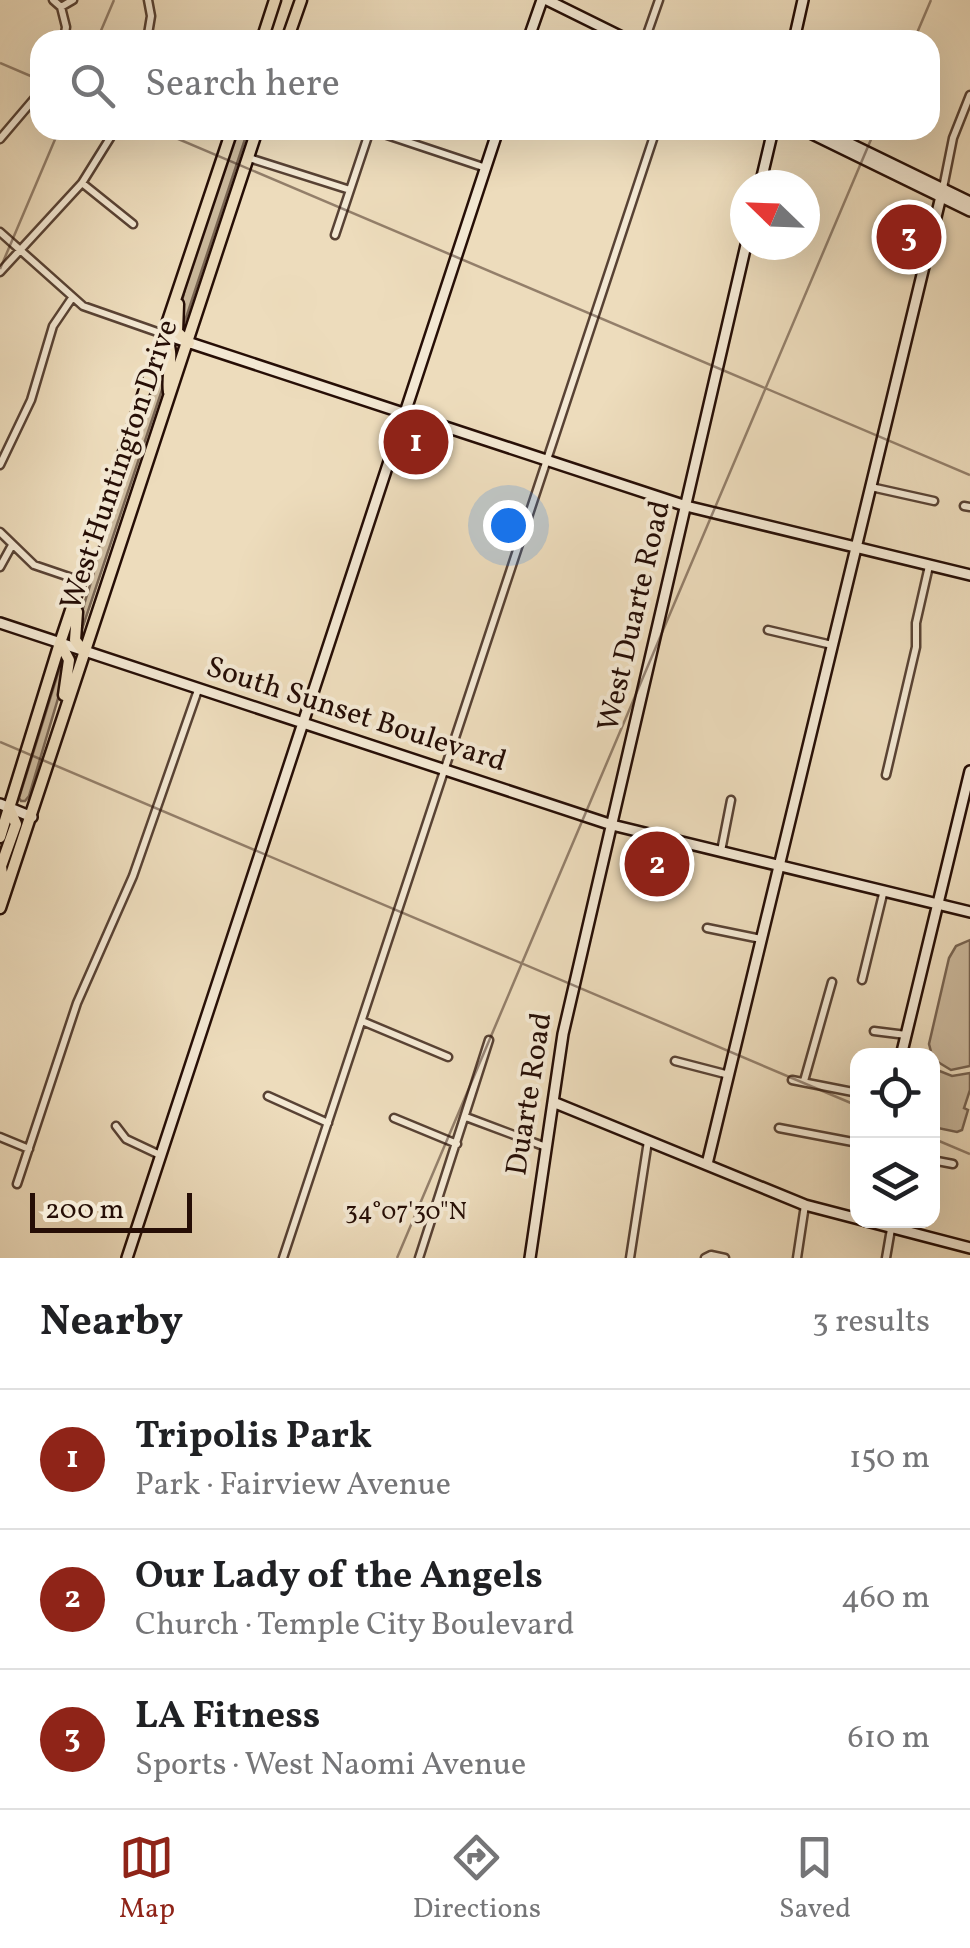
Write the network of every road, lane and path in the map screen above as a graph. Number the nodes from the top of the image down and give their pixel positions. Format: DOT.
graph roads {
  1 [pos="53,0"];
  2 [pos="74,0"];
  3 [pos="148,0"];
  4 [pos="275,0"];
  5 [pos="300,0"];
  6 [pos="544,0"];
  7 [pos="658,0"];
  8 [pos="804,0"];
  9 [pos="61,7"];
  10 [pos="66,30"];
  11 [pos="149,30"];
  12 [pos="265,30"];
  13 [pos="290,30"];
  14 [pos="532,30"];
  15 [pos="607,30"];
  16 [pos="648,30"];
  17 [pos="796,30"];
  18 [pos="970,95"];
  19 [pos="30,104"];
  20 [pos="0,139"];
  21 [pos="110,140"];
  22 [pos="229,140"];
  23 [pos="254,140"];
  24 [pos="368,140"];
  25 [pos="401,140"];
  26 [pos="495,140"];
  27 [pos="653,140"];
  28 [pos="771,140"];
  29 [pos="826,140"];
  30 [pos="841,140"];
  31 [pos="248,157"];
  32 [pos="486,168"];
  33 [pos="764,170"];
  34 [pos="82,183"];
  35 [pos="350,190"];
  36 [pos="942,193"];
  37 [pos="970,202"];
  38 [pos="970,211"];
  39 [pos="133,224"];
  40 [pos="0,232"];
  41 [pos="335,235"];
  42 [pos="20,250"];
  43 [pos="743,260"];
  44 [pos="0,272"];
  45 [pos="178,292"];
  46 [pos="72,298"];
  47 [pos="164,334"];
  48 [pos="189,342"];
  49 [pos="170,398"];
  50 [pos="405,414"];
  51 [pos="546,461"];
  52 [pos="0,465"];
  53 [pos="870,487"];
  54 [pos="934,501"];
  55 [pos="686,506"];
  56 [pos="0,532"];
  57 [pos="11,546"];
  58 [pos="856,548"];
  59 [pos="0,566"];
  60 [pos="929,566"];
  61 [pos="970,576"];
  62 [pos="81,581"];
  63 [pos="73,604"];
  64 [pos="0,624"];
  65 [pos="768,630"];
  66 [pos="60,643"];
  67 [pos="832,645"];
  68 [pos="84,652"];
  69 [pos="198,690"];
  70 [pos="64,716"];
  71 [pos="302,725"];
  72 [pos="444,770"];
  73 [pos="970,774"];
  74 [pos="886,775"];
  75 [pos="732,800"];
  76 [pos="4,806"];
  77 [pos="32,817"];
  78 [pos="612,825"];
  79 [pos="0,836"];
  80 [pos="721,851"];
  81 [pos="778,866"];
  82 [pos="884,890"];
  83 [pos="4,896"];
  84 [pos="938,904"];
  85 [pos="0,908"];
  86 [pos="970,912"];
  87 [pos="707,928"];
  88 [pos="761,939"];
  89 [pos="862,980"];
  90 [pos="832,982"];
  91 [pos="572,998"];
  92 [pos="362,1021"];
  93 [pos="874,1031"];
  94 [pos="906,1034"];
  95 [pos="489,1040"];
  96 [pos="903,1048"];
  97 [pos="448,1057"];
  98 [pos="675,1061"];
  99 [pos="730,1075"];
  100 [pos="792,1080"];
  101 [pos="804,1081"];
  102 [pos="850,1091"];
  103 [pos="268,1096"];
  104 [pos="553,1102"];
  105 [pos="466,1117"];
  106 [pos="394,1118"];
  107 [pos="328,1123"];
  108 [pos="116,1126"];
  109 [pos="779,1128"];
  110 [pos="0,1137"];
  111 [pos="649,1140"];
  112 [pos="850,1141"];
  113 [pos="457,1144"];
  114 [pos="546,1147"];
  115 [pos="29,1149"];
  116 [pos="160,1155"];
  117 [pos="940,1162"];
  118 [pos="707,1164"];
  119 [pos="953,1164"];
  120 [pos="18,1184"];
  121 [pos="806,1205"];
  122 [pos="850,1218"];
  123 [pos="887,1228"];
  124 [pos="891,1229"];
  125 [pos="970,1248"];
  126 [pos="127,1258"];
  127 [pos="282,1258"];
  128 [pos="419,1258"];
  129 [pos="530,1258"];
  130 [pos="630,1258"];
  131 [pos="705,1258"];
  132 [pos="725,1258"];
  133 [pos="797,1258"];
  134 [pos="886,1258"];
  1 -- 9 [label="street"];
  2 -- 9 [label="street"];
  3 -- 11 [label="street"];
  4 -- 12 [label="main road"];
  5 -- 13 [label="main road"];
  6 -- 14 [label="street"];
  6 -- 15 [label="street"];
  7 -- 16 [label="street"];
  8 -- 17 [label="street"];
  9 -- 10 [label="street"];
  18 -- 36 [label="street"];
  19 -- 20 [label="street"];
  21 -- 34 [label="street"];
  22 -- 45 [label="main road, West Huntington Drive"];
  23 -- 31 [label="main road, West Huntington Drive"];
  24 -- 35 [label="street"];
  25 -- 32 [label="street"];
  26 -- 32 [label="street"];
  27 -- 51 [label="street"];
  28 -- 33 [label="street"];
  29 -- 36 [label="street"];
  30 -- 36 [label="street"];
  31 -- 35 [label="street"];
  31 -- 48 [label="main road, West Huntington Drive"];
  32 -- 50 [label="street"];
  34 -- 39 [label="street"];
  34 -- 42 [label="street"];
  35 -- 41 [label="street"];
  36 -- 37 [label="street"];
  36 -- 38 [label="street"];
  36 -- 53 [label="street"];
  40 -- 42 [label="street"];
  42 -- 44 [label="street"];
  42 -- 46 [label="street"];
  43 -- 55 [label="street, West Duarte Road"];
  45 -- 47 [label="main road, West Huntington Drive"];
  45 -- 48 [label="main road"];
  46 -- 47 [label="street"];
  46 -- 52 [label="street"];
  47 -- 48 [label="street"];
  47 -- 49 [label="main road"];
  47 -- 62 [label="main road, West Huntington Drive"];
  48 -- 49 [label="main road, West Huntington Drive"];
  48 -- 50 [label="street"];
  49 -- 68 [label="main road, West Huntington Drive"];
  50 -- 51 [label="street"];
  50 -- 71 [label="street"];
  51 -- 55 [label="street"];
  51 -- 72 [label="street"];
  53 -- 54 [label="street"];
  53 -- 58 [label="street"];
  55 -- 58 [label="street"];
  55 -- 78 [label="street, West Duarte Road"];
  56 -- 57 [label="street"];
  57 -- 59 [label="street"];
  57 -- 62 [label="street"];
  58 -- 60 [label="street"];
  58 -- 67 [label="street"];
  60 -- 61 [label="street"];
  60 -- 74 [label="street"];
  62 -- 63 [label="main road, West Huntington Drive"];
  63 -- 66 [label="main road, West Huntington Drive"];
  63 -- 68 [label="main road"];
  64 -- 66 [label="street, South Sunset Boulevard"];
  65 -- 67 [label="street"];
  66 -- 68 [label="street, South Sunset Boulevard"];
  66 -- 70 [label="main road"];
  66 -- 76 [label="main road, West Huntington Drive"];
  67 -- 81 [label="street"];
  68 -- 69 [label="street, South Sunset Boulevard"];
  68 -- 70 [label="main road, West Huntington Drive"];
  69 -- 71 [label="street, South Sunset Boulevard"];
  69 -- 115 [label="street"];
  70 -- 77 [label="main road, West Huntington Drive"];
  71 -- 72 [label="street, South Sunset Boulevard"];
  71 -- 116 [label="street"];
  72 -- 78 [label="street, South Sunset Boulevard"];
  72 -- 92 [label="street"];
  73 -- 84 [label="street"];
  75 -- 80 [label="street"];
  76 -- 77 [label="street"];
  76 -- 79 [label="main road"];
  76 -- 83 [label="main road"];
  77 -- 83 [label="main road, West Huntington Drive"];
  78 -- 80 [label="street, South Sunset Boulevard"];
  78 -- 91 [label="street, West Duarte Road"];
  80 -- 81 [label="street, South Sunset Boulevard"];
  81 -- 82 [label="street, South Sunset Boulevard"];
  81 -- 88 [label="street"];
  82 -- 84 [label="street, South Sunset Boulevard"];
  82 -- 89 [label="street"];
  83 -- 85 [label="main road"];
  84 -- 86 [label="street, South Sunset Boulevard"];
  84 -- 94 [label="street"];
  87 -- 88 [label="street"];
  88 -- 99 [label="street"];
  90 -- 101 [label="street"];
  91 -- 104 [label="street, Duarte Road"];
  92 -- 97 [label="street"];
  92 -- 107 [label="street"];
  93 -- 94 [label="street"];
  94 -- 96 [label="street"];
  95 -- 105 [label="street"];
  98 -- 99 [label="street"];
  99 -- 118 [label="street"];
  100 -- 101 [label="street"];
  101 -- 102 [label="street"];
  103 -- 107 [label="street"];
  104 -- 111 [label="street"];
  104 -- 114 [label="street, Duarte Road"];
  105 -- 113 [label="street"];
  105 -- 114 [label="street"];
  106 -- 113 [label="street"];
  107 -- 127 [label="street"];
  108 -- 116 [label="street"];
  109 -- 112 [label="street"];
  110 -- 115 [label="street"];
  111 -- 118 [label="street"];
  111 -- 130 [label="street"];
  113 -- 128 [label="street"];
  114 -- 129 [label="street, Duarte Road"];
  115 -- 120 [label="street"];
  116 -- 126 [label="street"];
  117 -- 119 [label="street"];
  118 -- 121 [label="street"];
  121 -- 122 [label="street"];
  121 -- 133 [label="street"];
  123 -- 124 [label="street"];
  124 -- 125 [label="street"];
  124 -- 134 [label="street"];
  131 -- 132 [label="street"];
}
